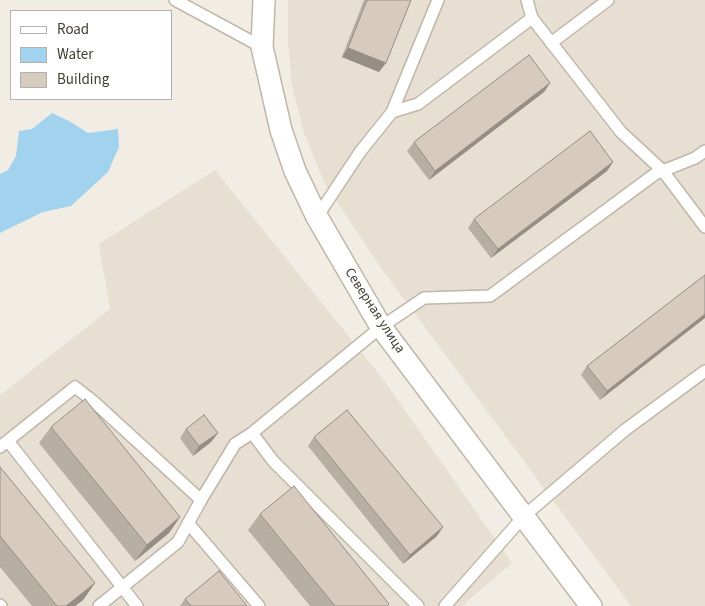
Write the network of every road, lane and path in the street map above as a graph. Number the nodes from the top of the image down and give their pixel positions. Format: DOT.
graph roads {
  1 [pos="175,0"];
  2 [pos="264,0"];
  3 [pos="438,0"];
  4 [pos="527,0"];
  5 [pos="608,0"];
  6 [pos="532,18"];
  7 [pos="551,43"];
  8 [pos="262,47"];
  9 [pos="392,112"];
  10 [pos="705,151"];
  11 [pos="663,170"];
  12 [pos="317,217"];
  13 [pos="705,227"];
  14 [pos="381,327"];
  15 [pos="705,371"];
  16 [pos="252,433"];
  17 [pos="4,444"];
  18 [pos="200,500"];
  19 [pos="524,516"];
  20 [pos="188,523"];
  21 [pos="121,588"];
  22 [pos="99,606"];
  23 [pos="137,606"];
  24 [pos="259,606"];
  25 [pos="418,606"];
  26 [pos="446,606"];
  27 [pos="591,606"];
  1 -- 8 [label="lane"];
  2 -- 8 [label="street, Северная улица"];
  3 -- 9 [label="lane"];
  4 -- 6 [label="lane"];
  5 -- 7 [label="lane"];
  6 -- 7 [label="lane"];
  6 -- 9 [label="lane"];
  7 -- 11 [label="lane"];
  8 -- 12 [label="street, Северная улица"];
  9 -- 12 [label="lane"];
  10 -- 11 [label="lane"];
  11 -- 13 [label="lane"];
  11 -- 14 [label="lane"];
  12 -- 14 [label="street, Северная улица"];
  14 -- 16 [label="lane"];
  14 -- 19 [label="street, Северная улица"];
  15 -- 19 [label="lane"];
  16 -- 18 [label="lane"];
  16 -- 25 [label="lane"];
  17 -- 18 [label="lane"];
  17 -- 21 [label="lane"];
  18 -- 20 [label="lane"];
  19 -- 26 [label="lane"];
  19 -- 27 [label="street, Северная улица"];
  20 -- 21 [label="lane"];
  20 -- 24 [label="lane"];
  21 -- 22 [label="lane"];
  21 -- 23 [label="lane"];
}
